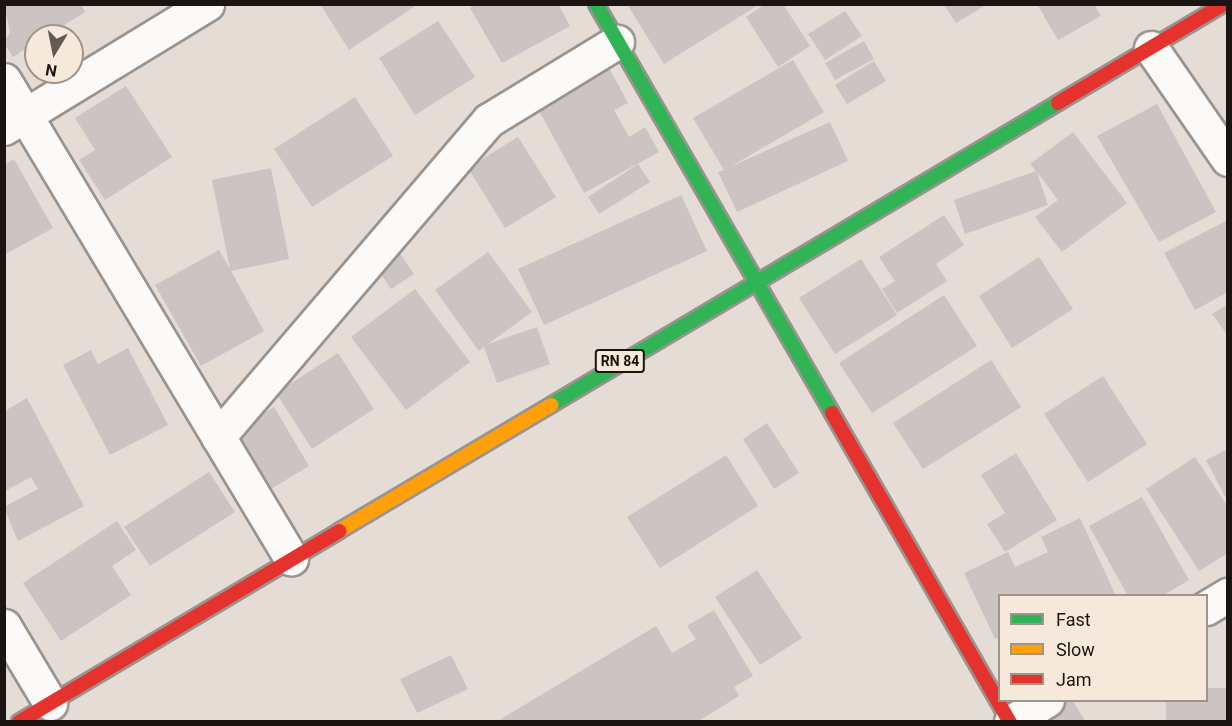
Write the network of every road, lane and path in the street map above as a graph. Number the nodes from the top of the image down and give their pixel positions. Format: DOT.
graph roads {
  1 [pos="207,4"];
  2 [pos="596,4"];
  3 [pos="1224,4"];
  4 [pos="617,42"];
  5 [pos="1151,48"];
  6 [pos="4,80"];
  7 [pos="15,122"];
  8 [pos="1227,159"];
  9 [pos="753,282"];
  10 [pos="218,437"];
  11 [pos="291,558"];
  12 [pos="1227,595"];
  13 [pos="1208,607"];
  14 [pos="4,626"];
  15 [pos="998,701"];
  16 [pos="998,702"];
  17 [pos="1044,702"];
  18 [pos="50,703"];
  19 [pos="18,722"];
  20 [pos="1010,722"];
  1 -- 7 [label="street"];
  2 -- 4 [label="main road"];
  3 -- 5 [label="main road, RN 84"];
  4 -- 9 [label="main road"];
  4 -- 10 [label="street"];
  5 -- 8 [label="street"];
  5 -- 9 [label="main road, RN 84"];
  6 -- 7 [label="street"];
  7 -- 10 [label="street"];
  9 -- 11 [label="main road, RN 84"];
  9 -- 15 [label="main road"];
  10 -- 11 [label="street"];
  11 -- 18 [label="main road, RN 84"];
  12 -- 13 [label="street"];
  14 -- 18 [label="street"];
  16 -- 20 [label="main road"];
  17 -- 20 [label="street"];
  18 -- 19 [label="main road, RN 84"];
}
